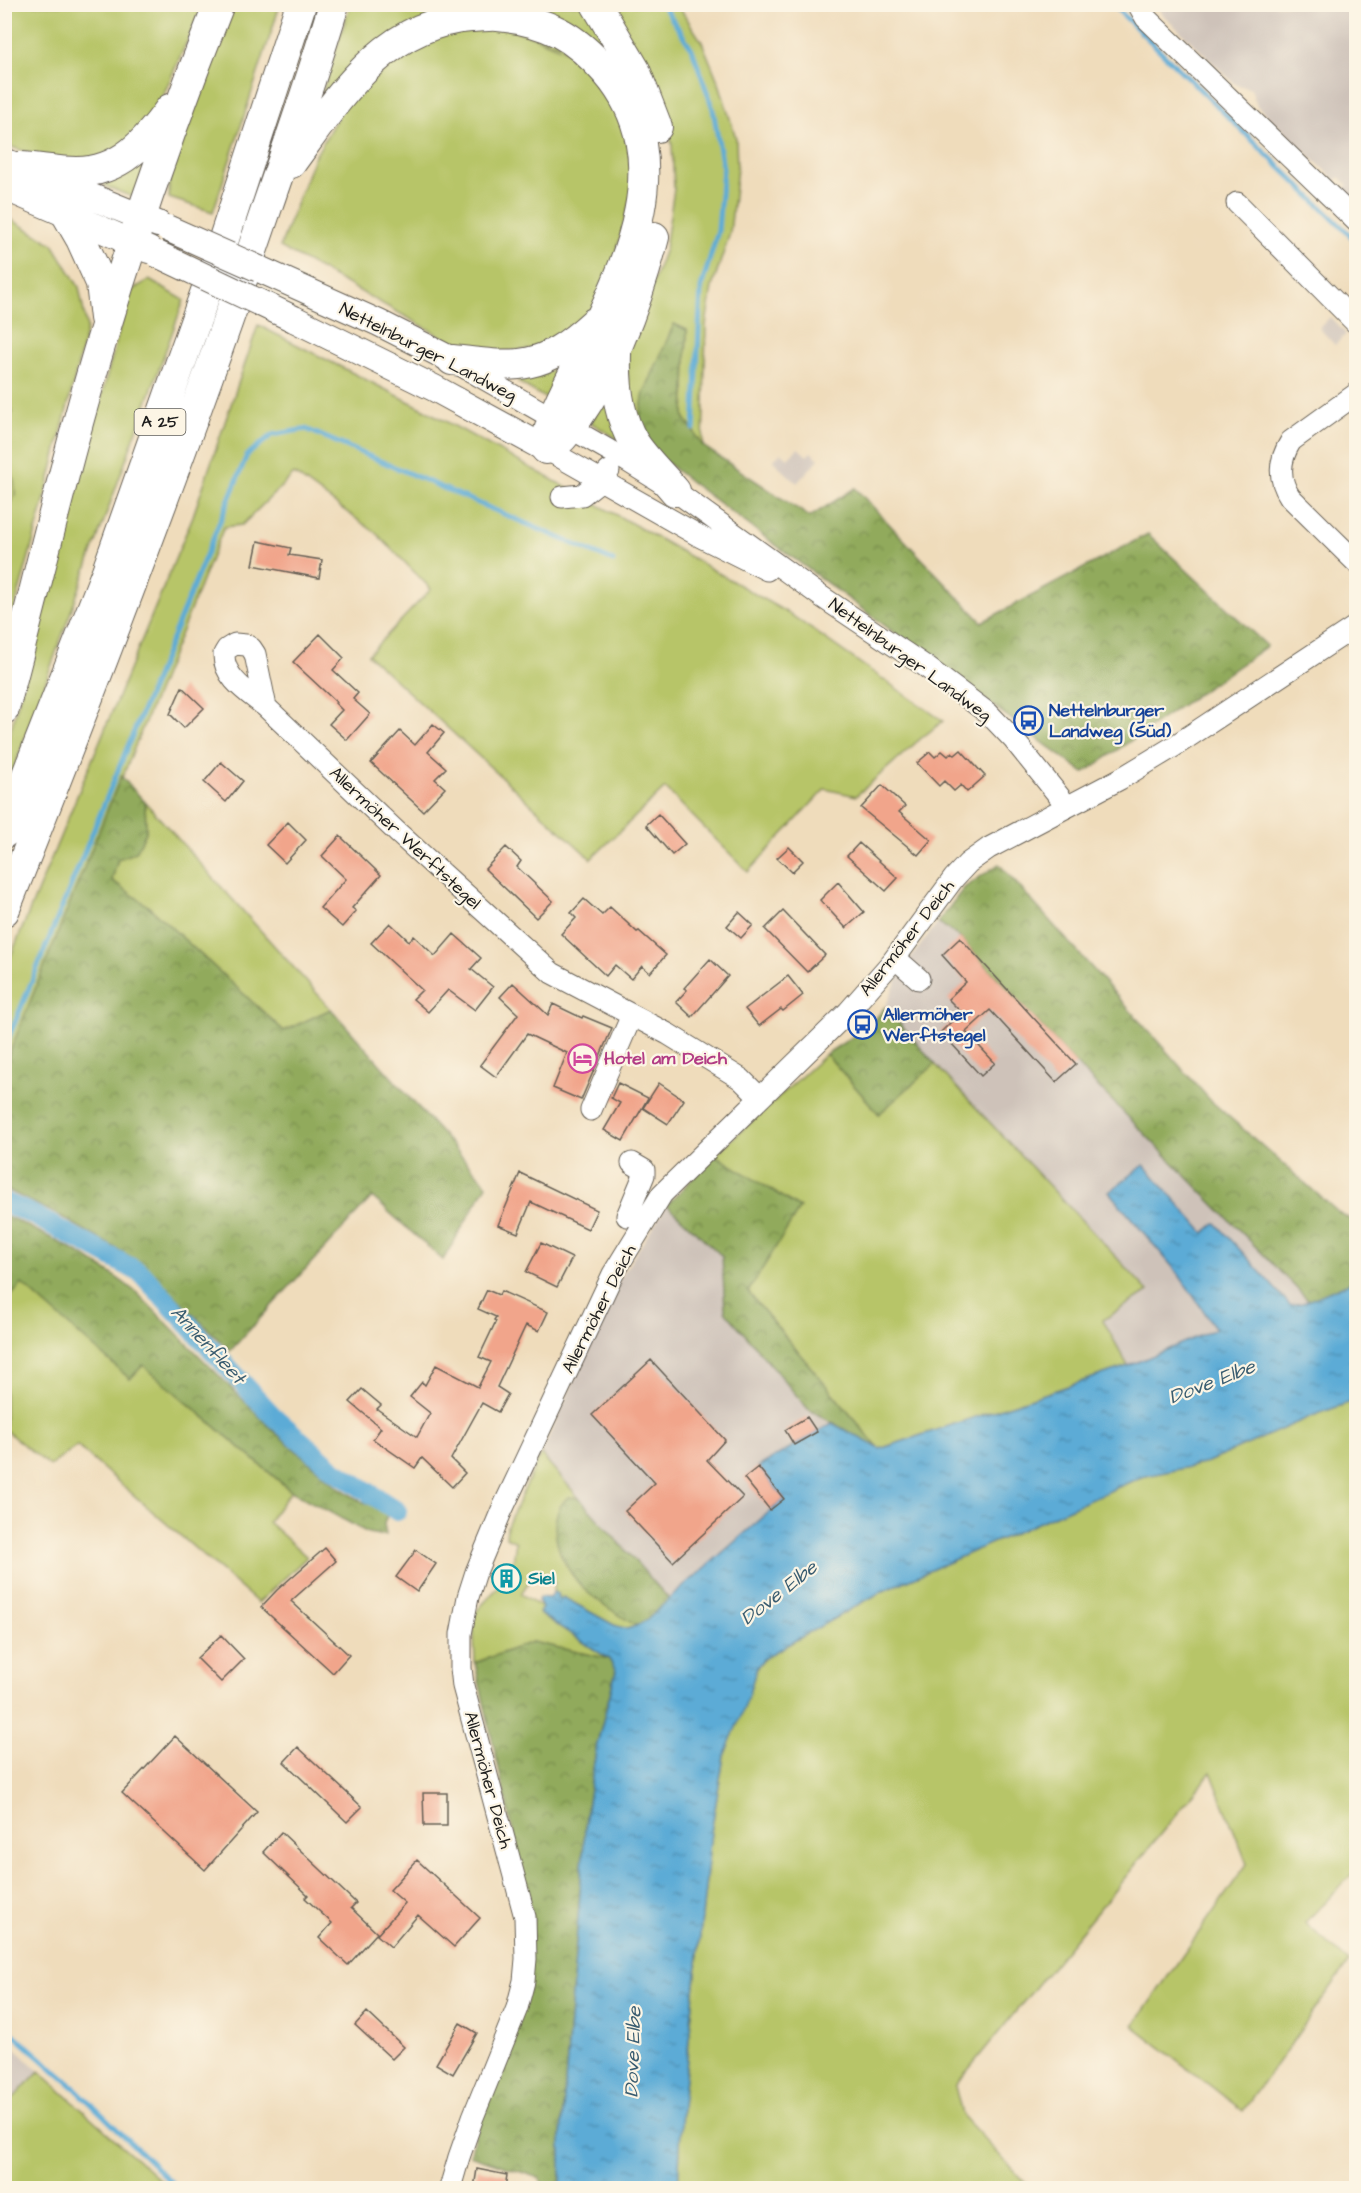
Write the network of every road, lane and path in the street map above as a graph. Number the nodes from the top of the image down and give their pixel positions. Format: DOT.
graph roads {
  1 [pos="219,4"];
  2 [pos="300,4"];
  3 [pos="334,4"];
  4 [pos="596,4"];
  5 [pos="1138,4"];
  6 [pos="185,90"];
  7 [pos="10,171"];
  8 [pos="274,187"];
  9 [pos="1237,203"];
  10 [pos="66,213"];
  11 [pos="1356,222"];
  12 [pos="150,236"];
  13 [pos="601,317"];
  14 [pos="1356,323"];
  15 [pos="106,326"];
  16 [pos="616,349"];
  17 [pos="452,360"];
  18 [pos="1356,394"];
  19 [pos="562,424"];
  20 [pos="632,443"];
  21 [pos="546,449"];
  22 [pos="601,480"];
  23 [pos="675,491"];
  24 [pos="562,497"];
  25 [pos="1356,562"];
  26 [pos="822,597"];
  27 [pos="1356,626"];
  28 [pos="266,707"];
  29 [pos="4,709"];
  30 [pos="1067,806"];
  31 [pos="4,833"];
  32 [pos="4,911"];
  33 [pos="895,958"];
  34 [pos="919,979"];
  35 [pos="632,1015"];
  36 [pos="760,1098"];
  37 [pos="591,1110"];
  38 [pos="632,1162"];
  39 [pos="627,1216"];
  40 [pos="450,2188"];
  1 -- 6 [label="highway"];
  2 -- 31 [label="highway, A 25"];
  3 -- 8 [label="highway, A 25"];
  4 -- 16 [label="highway"];
  5 -- 11 [label="street"];
  6 -- 7 [label="highway"];
  6 -- 12 [label="highway"];
  7 -- 10 [label="main road, Nettelnburger Landweg"];
  7 -- 12 [label="main road, Nettelnburger Landweg"];
  8 -- 13 [label="highway"];
  8 -- 32 [label="highway, A 25"];
  9 -- 14 [label="street"];
  10 -- 12 [label="main road, Nettelnburger Landweg"];
  10 -- 15 [label="highway"];
  12 -- 15 [label="highway"];
  12 -- 17 [label="main road, Nettelnburger Landweg, bridge"];
  12 -- 21 [label="main road, Nettelnburger Landweg, bridge"];
  13 -- 17 [label="highway"];
  13 -- 19 [label="highway"];
  15 -- 29 [label="highway"];
  16 -- 19 [label="highway"];
  16 -- 20 [label="highway"];
  17 -- 19 [label="street, Nettelnburger Landweg"];
  18 -- 25 [label="street"];
  19 -- 20 [label="street, Nettelnburger Landweg"];
  19 -- 21 [label="highway"];
  20 -- 22 [label="street"];
  20 -- 23 [label="highway"];
  21 -- 22 [label="street, Nettelnburger Landweg"];
  22 -- 24 [label="street"];
  22 -- 26 [label="street, Nettelnburger Landweg"];
  23 -- 26 [label="street, Nettelnburger Landweg"];
  26 -- 30 [label="street, Nettelnburger Landweg"];
  27 -- 30 [label="street, Allermöher Deich"];
  28 -- 35 [label="street, Allermöher Werftstegel"];
  30 -- 33 [label="street, Allermöher Deich"];
  33 -- 34 [label="street"];
  33 -- 36 [label="street, Allermöher Deich"];
  35 -- 36 [label="street, Allermöher Werftstegel"];
  35 -- 37 [label="street"];
  36 -- 40 [label="street, Allermöher Deich"];
  38 -- 39 [label="street"];
}
